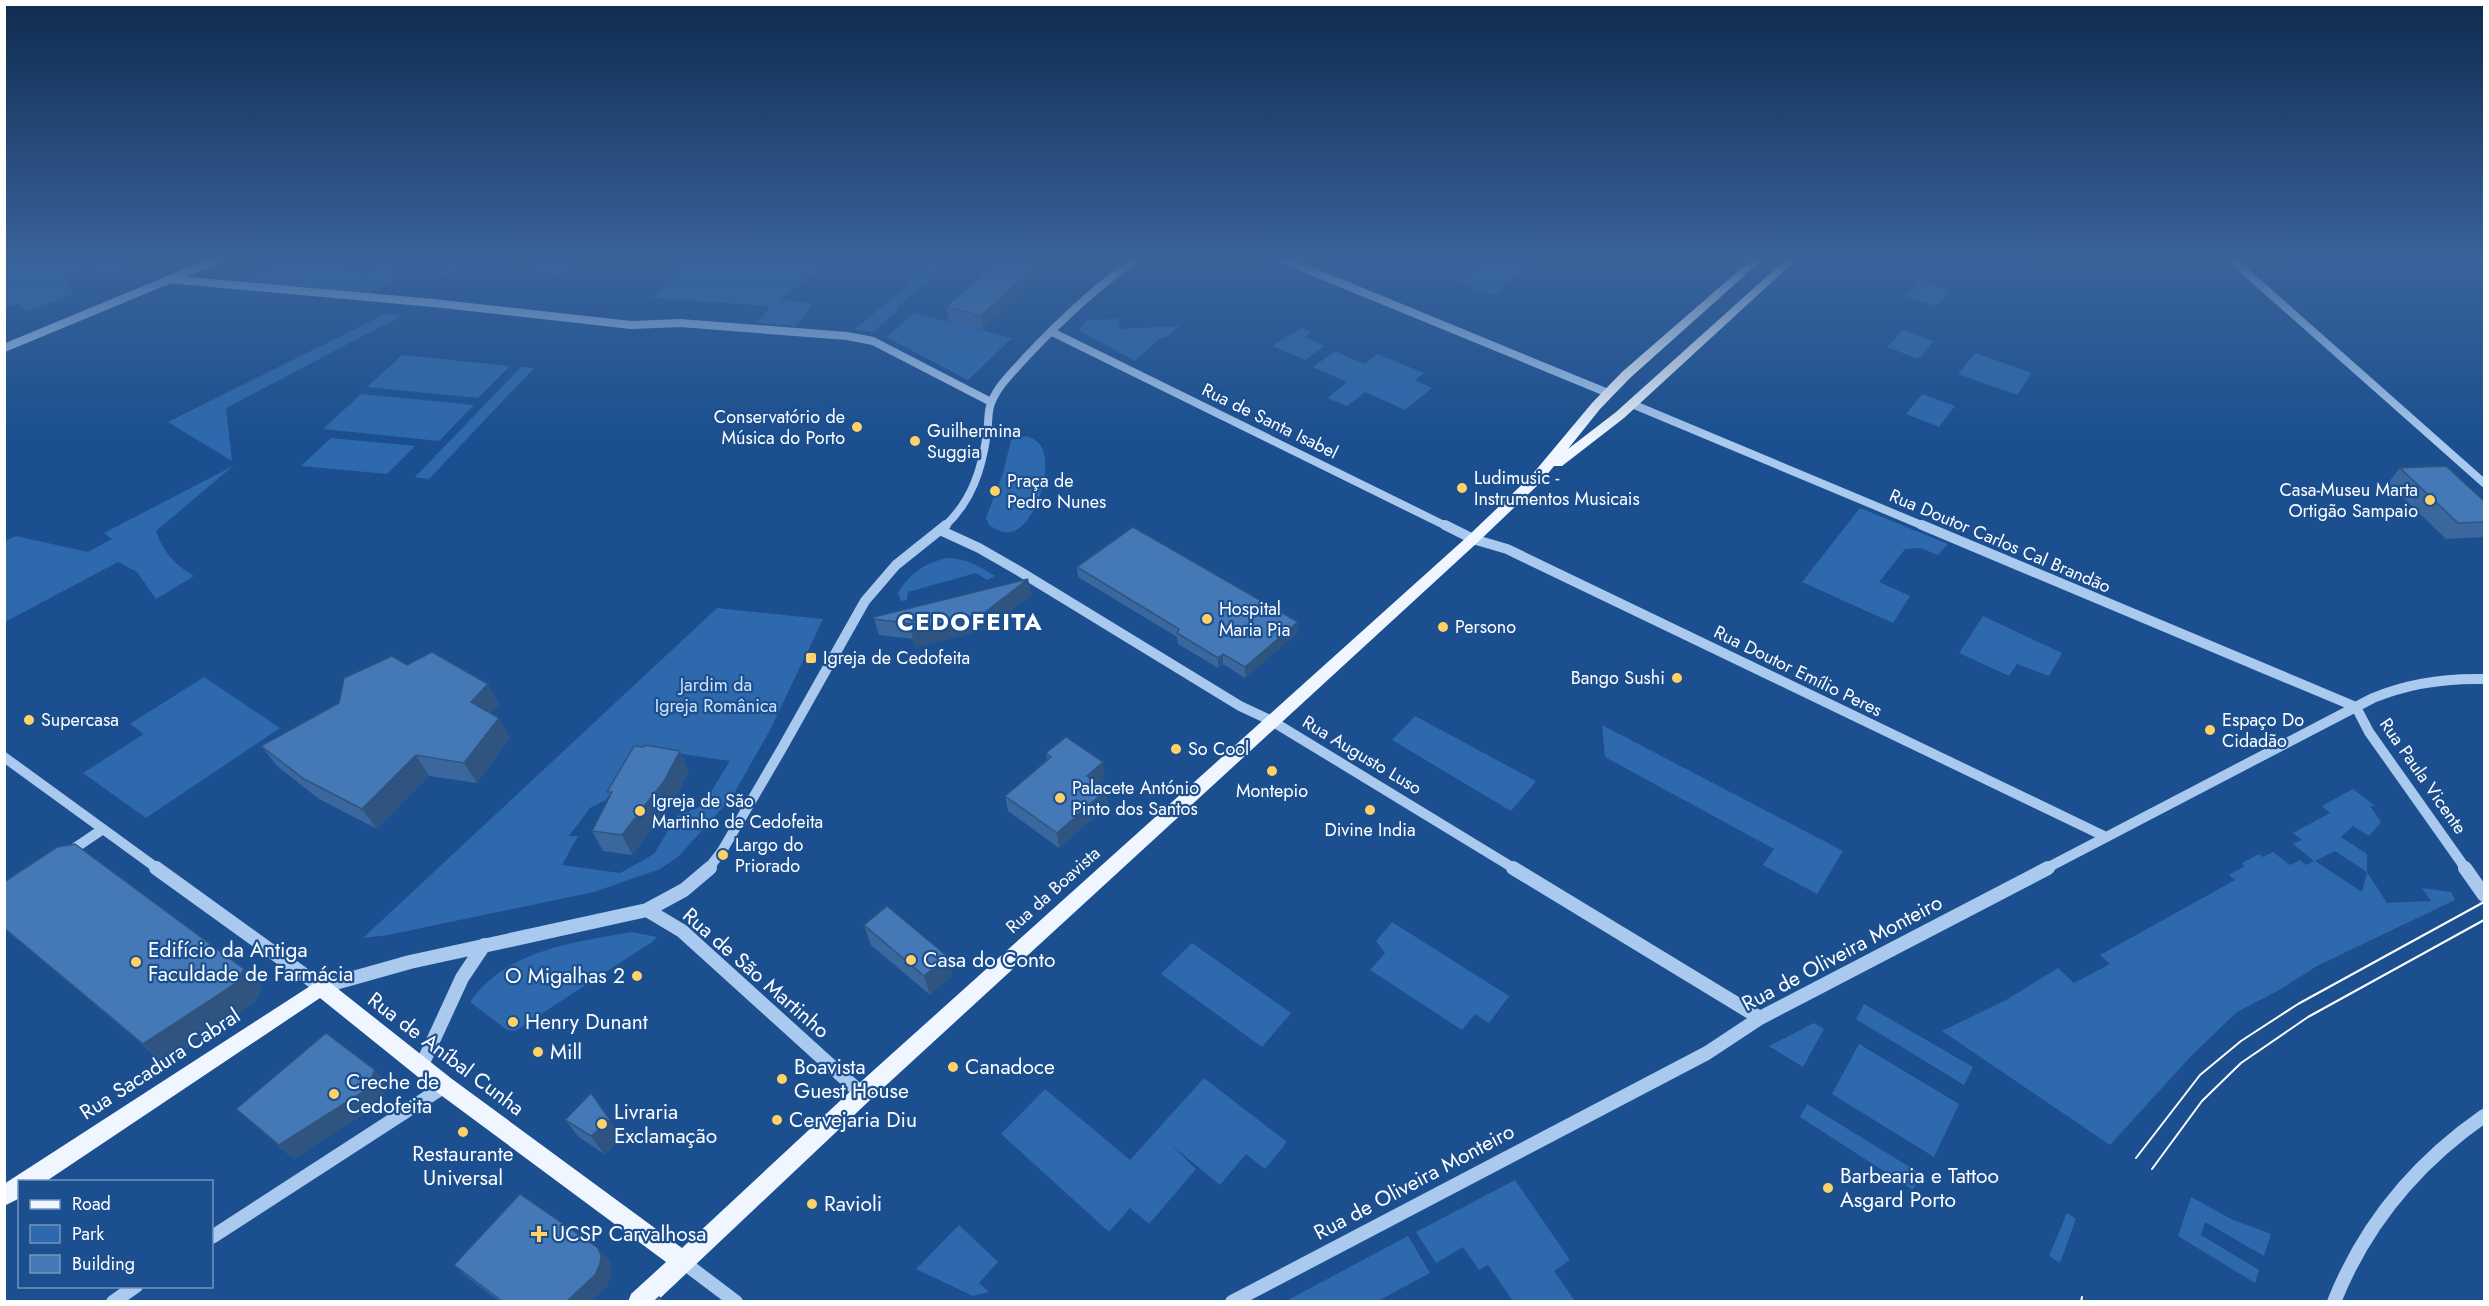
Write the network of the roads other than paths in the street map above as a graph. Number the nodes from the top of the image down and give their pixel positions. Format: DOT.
graph roads {
  1 [pos="71,320"];
  2 [pos="586,320"];
  3 [pos="1064,320"];
  4 [pos="1430,320"];
  5 [pos="1690,320"];
  6 [pos="1725,320"];
  7 [pos="2300,320"];
  8 [pos="1052,332"];
  9 [pos="4,348"];
  10 [pos="1608,393"];
  11 [pos="991,402"];
  12 [pos="1632,404"];
  13 [pos="1536,479"];
  14 [pos="2484,483"];
  15 [pos="942,531"];
  16 [pos="1473,539"];
  17 [pos="2484,679"];
  18 [pos="2356,707"];
  19 [pos="1272,722"];
  20 [pos="4,757"];
  21 [pos="103,828"];
  22 [pos="2106,837"];
  23 [pos="53,862"];
  24 [pos="2484,895"];
  25 [pos="647,910"];
  26 [pos="484,945"];
  27 [pos="321,987"];
  28 [pos="1760,1018"];
  29 [pos="421,1067"];
  30 [pos="445,1086"];
  31 [pos="862,1094"];
  32 [pos="2484,1116"];
  33 [pos="29,1180"];
  34 [pos="18,1187"];
  35 [pos="4,1196"];
  36 [pos="213,1236"];
  37 [pos="683,1262"];
  38 [pos="134,1288"];
  39 [pos="113,1302"];
  40 [pos="639,1302"];
  41 [pos="736,1302"];
  42 [pos="1232,1302"];
  43 [pos="2334,1302"];
  1 -- 9 [label="street"];
  2 -- 11 [label="street"];
  3 -- 8 [label="street"];
  4 -- 10 [label="street"];
  5 -- 10 [label="main road"];
  6 -- 12 [label="main road"];
  7 -- 14 [label="street"];
  8 -- 11 [label="street"];
  8 -- 16 [label="street, Rua de Santa Isabel"];
  10 -- 12 [label="main road"];
  10 -- 13 [label="main road"];
  11 -- 15 [label="street"];
  12 -- 13 [label="main road"];
  12 -- 18 [label="street, Rua Doutor Carlos Cal Brandão"];
  13 -- 16 [label="main road, Rua da Boavista"];
  15 -- 19 [label="street, Rua Augusto Luso"];
  15 -- 25 [label="street"];
  16 -- 19 [label="main road, Rua da Boavista"];
  16 -- 22 [label="street, Rua Doutor Emílio Peres"];
  17 -- 18 [label="street, Rua de Oliveira Monteiro"];
  18 -- 22 [label="street, Rua de Oliveira Monteiro"];
  18 -- 24 [label="street, Rua Paula Vicente"];
  19 -- 28 [label="street, Rua Augusto Luso"];
  19 -- 31 [label="main road, Rua da Boavista"];
  20 -- 21 [label="street, Rua de Aníbal Cunha"];
  21 -- 23 [label="street"];
  21 -- 27 [label="street, Rua de Aníbal Cunha"];
  22 -- 28 [label="street, Rua de Oliveira Monteiro"];
  25 -- 26 [label="street"];
  25 -- 31 [label="street, Rua de São Martinho"];
  26 -- 27 [label="street"];
  26 -- 29 [label="street"];
  27 -- 29 [label="main road, Rua de Aníbal Cunha"];
  27 -- 33 [label="main road, Rua Sacadura Cabral"];
  28 -- 42 [label="street, Rua de Oliveira Monteiro"];
  29 -- 30 [label="main road, Rua de Aníbal Cunha"];
  30 -- 36 [label="street"];
  30 -- 37 [label="main road, Rua de Aníbal Cunha"];
  31 -- 37 [label="main road, Rua da Boavista"];
  32 -- 43 [label="street"];
  34 -- 35 [label="main road"];
  37 -- 40 [label="main road, Rua da Boavista"];
  37 -- 41 [label="street"];
  38 -- 39 [label="street"];
}
